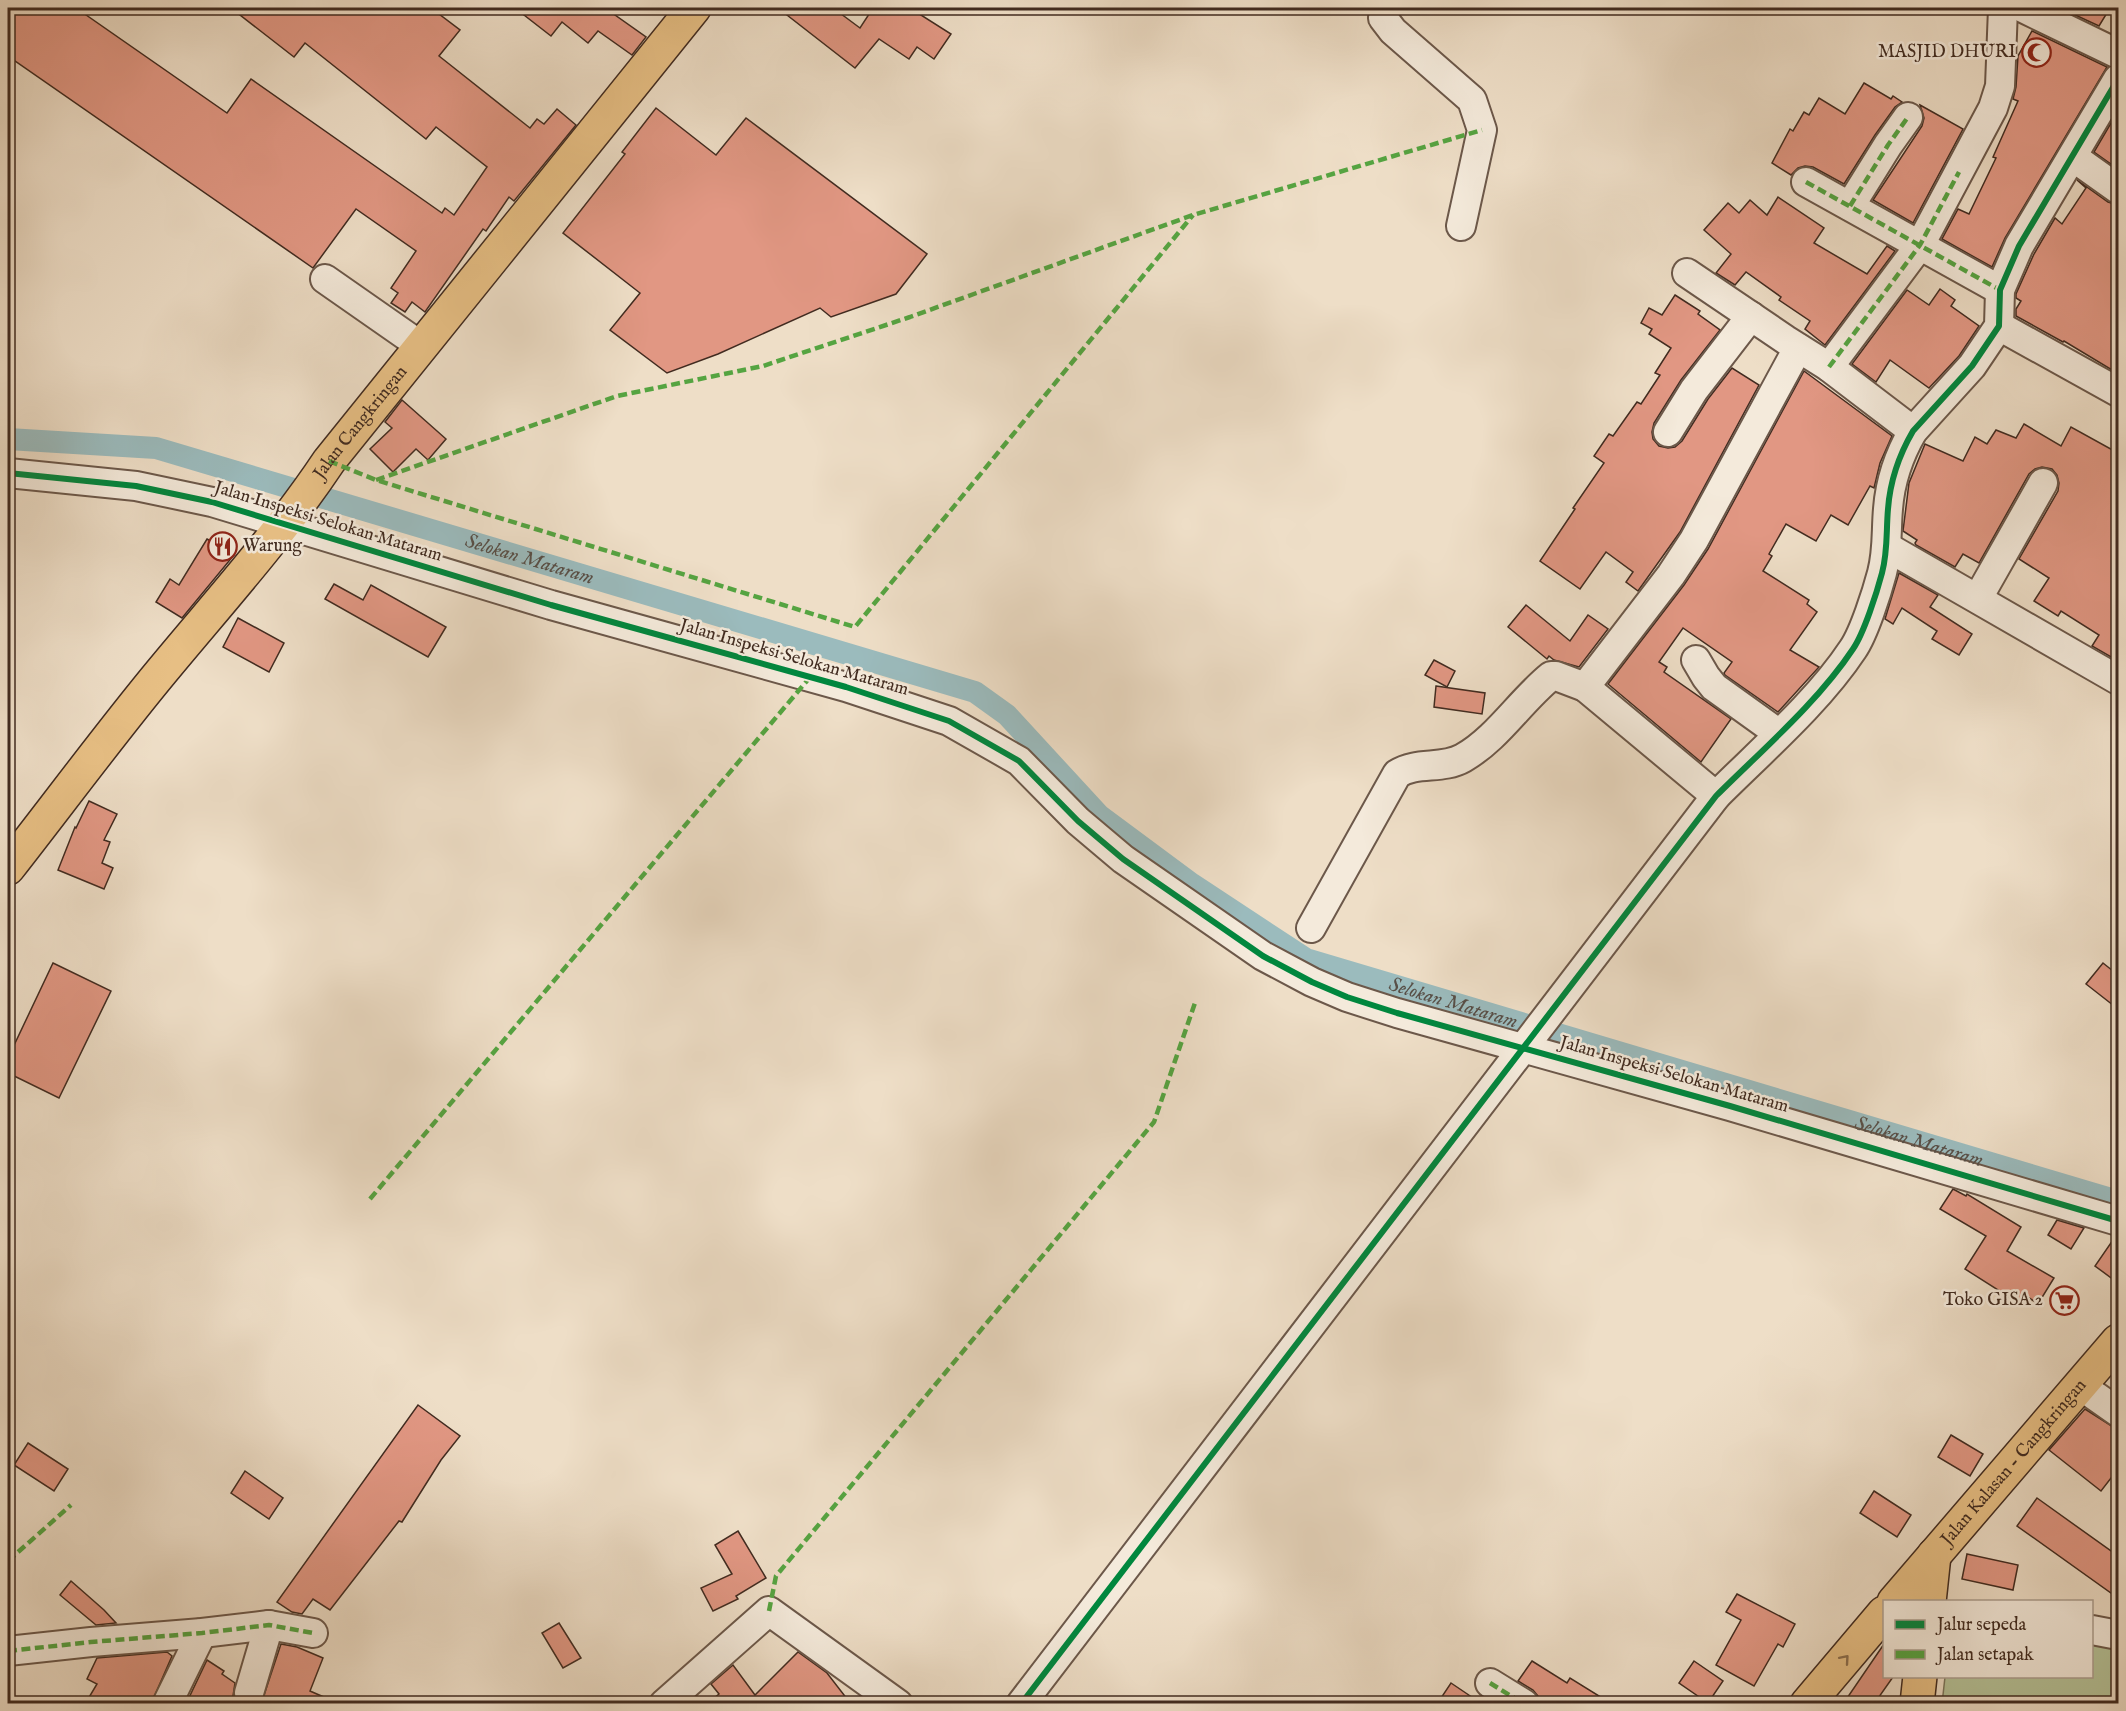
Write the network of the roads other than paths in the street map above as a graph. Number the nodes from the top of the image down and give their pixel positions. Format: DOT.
graph roads {
  1 [pos="694,8"];
  2 [pos="1386,8"];
  3 [pos="2003,8"];
  4 [pos="2023,8"];
  5 [pos="2118,54"];
  6 [pos="2118,79"];
  7 [pos="1908,117"];
  8 [pos="2073,156"];
  9 [pos="1806,182"];
  10 [pos="2118,189"];
  11 [pos="1850,206"];
  12 [pos="1461,226"];
  13 [pos="1920,245"];
  14 [pos="1687,273"];
  15 [pos="325,279"];
  16 [pos="2000,291"];
  17 [pos="1751,316"];
  18 [pos="1999,326"];
  19 [pos="421,346"];
  20 [pos="1798,348"];
  21 [pos="1829,367"];
  22 [pos="2118,392"];
  23 [pos="1912,431"];
  24 [pos="1668,432"];
  25 [pos="8,473"];
  26 [pos="2043,483"];
  27 [pos="287,519"];
  28 [pos="1887,547"];
  29 [pos="1977,598"];
  30 [pos="1696,660"];
  31 [pos="2118,680"];
  32 [pos="1584,687"];
  33 [pos="1778,733"];
  34 [pos="1716,796"];
  35 [pos="8,868"];
  36 [pos="1311,928"];
  37 [pos="1529,1041"];
  38 [pos="2118,1221"];
  39 [pos="2118,1341"];
  40 [pos="2081,1386"];
  41 [pos="2118,1412"];
  42 [pos="1934,1555"];
  43 [pos="1896,1600"];
  44 [pos="1929,1600"];
  45 [pos="1883,1614"];
  46 [pos="269,1625"];
  47 [pos="2093,1630"];
  48 [pos="202,1633"];
  49 [pos="313,1633"];
  50 [pos="2118,1635"];
  51 [pos="8,1651"];
  52 [pos="1920,1678"];
  53 [pos="1490,1683"];
  54 [pos="249,1693"];
  55 [pos="167,1704"];
  56 [pos="664,1704"];
  57 [pos="898,1704"];
  58 [pos="1021,1704"];
  59 [pos="1524,1704"];
  60 [pos="1807,1704"];
  61 [pos="1917,1704"];
  1 -- 19 [label="main road, Jalan Cangkringan"];
  2 -- 12 [label="street"];
  3 -- 13 [label="street"];
  4 -- 5 [label="street"];
  6 -- 8 [label="street"];
  7 -- 11 [label="street"];
  8 -- 10 [label="street"];
  8 -- 16 [label="street"];
  9 -- 11 [label="street"];
  11 -- 13 [label="street"];
  13 -- 16 [label="street"];
  13 -- 21 [label="street"];
  14 -- 17 [label="street"];
  15 -- 19 [label="street"];
  16 -- 18 [label="street"];
  17 -- 20 [label="street"];
  17 -- 24 [label="street"];
  18 -- 22 [label="street"];
  18 -- 23 [label="street"];
  19 -- 27 [label="main road, Jalan Cangkringan"];
  20 -- 21 [label="street"];
  20 -- 32 [label="street"];
  21 -- 23 [label="street"];
  23 -- 28 [label="street"];
  25 -- 27 [label="street, Jalan Inspeksi Selokan Mataram"];
  26 -- 29 [label="street"];
  27 -- 35 [label="main road, Jalan Cangkringan"];
  27 -- 37 [label="street, Jalan Inspeksi Selokan Mataram"];
  28 -- 29 [label="street"];
  28 -- 33 [label="street"];
  29 -- 31 [label="street"];
  30 -- 33 [label="street"];
  32 -- 34 [label="street"];
  32 -- 36 [label="street"];
  33 -- 34 [label="street"];
  34 -- 37 [label="street"];
  37 -- 38 [label="street, Jalan Inspeksi Selokan Mataram"];
  37 -- 58 [label="street"];
  39 -- 40 [label="main road, Jalan Kalasan - Cangkringan"];
  40 -- 41 [label="street"];
  40 -- 42 [label="main road, Jalan Kalasan - Cangkringan"];
  42 -- 43 [label="main road, Jalan Kalasan - Cangkringan"];
  42 -- 44 [label="main road, Jalan Kalasan - Cangkringan"];
  60 -- 45 [label="main road, one-way"];
  46 -- 48 [label="street"];
  46 -- 49 [label="street"];
  46 -- 54 [label="street"];
  47 -- 50 [label="street"];
  48 -- 51 [label="street"];
  48 -- 55 [label="street"];
  52 -- 61 [label="main road"];
  53 -- 59 [label="street"];
  56 -- 57 [label="street"];
}
